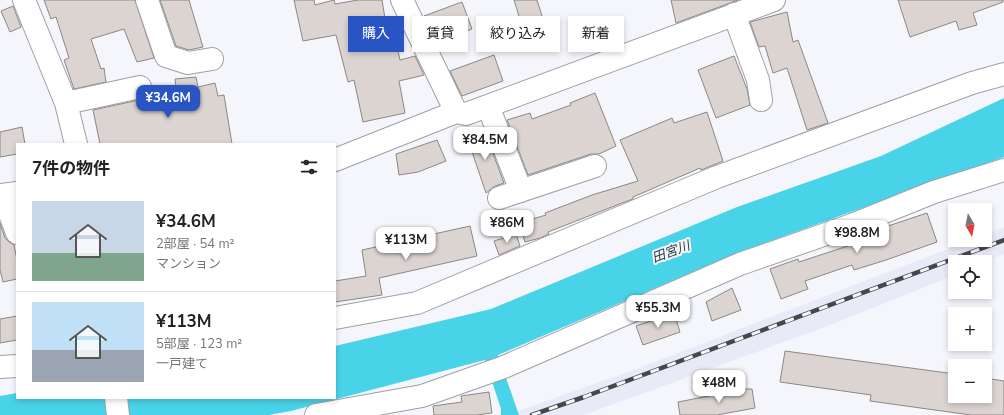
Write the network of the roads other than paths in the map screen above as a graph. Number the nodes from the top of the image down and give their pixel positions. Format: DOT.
graph roads {
  1 [pos="24,0"];
  2 [pos="147,0"];
  3 [pos="402,0"];
  4 [pos="774,0"];
  5 [pos="736,9"];
  6 [pos="212,59"];
  7 [pos="1004,74"];
  8 [pos="140,87"];
  9 [pos="761,100"];
  10 [pos="66,104"];
  11 [pos="488,106"];
  12 [pos="456,112"];
  13 [pos="76,143"];
  14 [pos="336,160"];
  15 [pos="595,166"];
  16 [pos="1004,170"];
  17 [pos="521,191"];
  18 [pos="7,194"];
  19 [pos="499,198"];
  20 [pos="16,229"];
  21 [pos="336,318"];
  22 [pos="16,366"];
  23 [pos="0,367"];
  24 [pos="116,399"];
  25 [pos="118,415"];
  26 [pos="316,415"];
  1 -- 10 [label="street"];
  2 -- 6 [label="street"];
  3 -- 12 [label="street"];
  4 -- 5 [label="street"];
  5 -- 9 [label="street"];
  5 -- 11 [label="street"];
  7 -- 21 [label="street"];
  8 -- 10 [label="street"];
  10 -- 13 [label="street"];
  11 -- 12 [label="street"];
  11 -- 17 [label="street"];
  12 -- 14 [label="street"];
  15 -- 17 [label="street"];
  16 -- 26 [label="street"];
  17 -- 19 [label="street"];
  18 -- 20 [label="street"];
  22 -- 23 [label="street"];
  24 -- 25 [label="street"];
}
